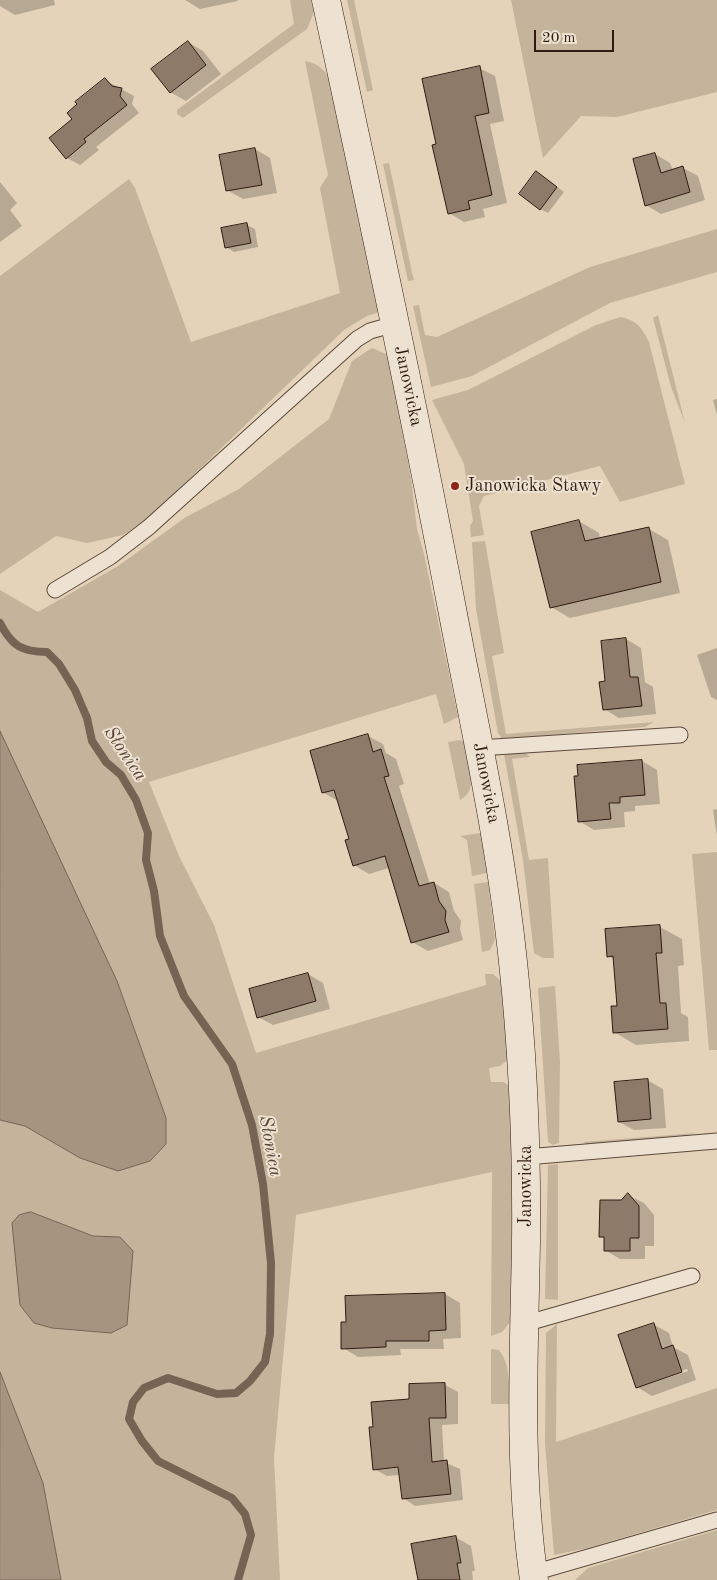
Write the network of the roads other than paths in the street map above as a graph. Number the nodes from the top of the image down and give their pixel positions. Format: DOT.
graph roads {
  1 [pos="326,0"];
  2 [pos="396,324"];
  3 [pos="55,590"];
  4 [pos="680,735"];
  5 [pos="479,748"];
  6 [pos="717,1141"];
  7 [pos="526,1157"];
  8 [pos="692,1276"];
  9 [pos="524,1324"];
  10 [pos="717,1520"];
  11 [pos="533,1576"];
  1 -- 2 [label="street, Janowicka"];
  2 -- 3 [label="lane"];
  2 -- 5 [label="street, Janowicka"];
  4 -- 5 [label="lane"];
  5 -- 7 [label="street, Janowicka"];
  6 -- 7 [label="lane"];
  7 -- 9 [label="street, Janowicka"];
  8 -- 9 [label="lane"];
  9 -- 11 [label="street, Janowicka"];
  10 -- 11 [label="lane"];
}
